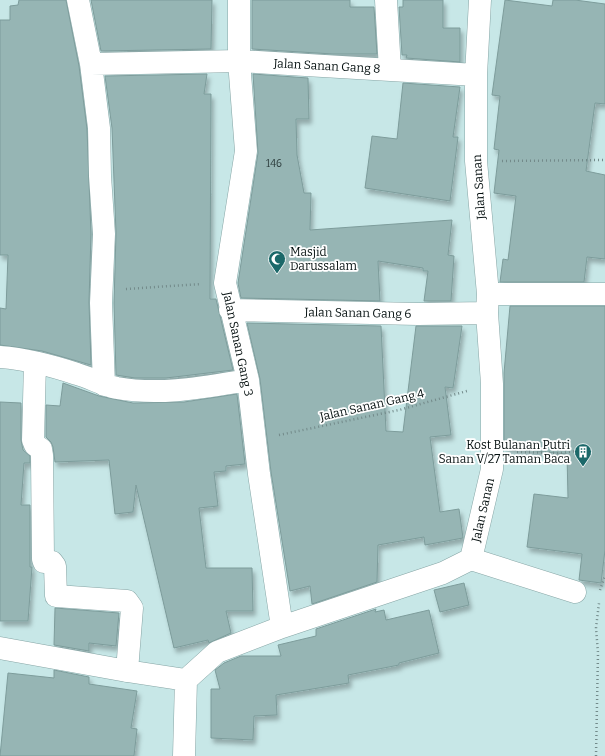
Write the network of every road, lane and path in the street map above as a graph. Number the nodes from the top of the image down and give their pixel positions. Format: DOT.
graph roads {
  1 [pos="78,0"];
  2 [pos="239,0"];
  3 [pos="386,0"];
  4 [pos="480,0"];
  5 [pos="239,61"];
  6 [pos="91,64"];
  7 [pos="390,70"];
  8 [pos="476,75"];
  9 [pos="605,160"];
  10 [pos="476,161"];
  11 [pos="225,283"];
  12 [pos="101,292"];
  13 [pos="605,294"];
  14 [pos="487,303"];
  15 [pos="230,310"];
  16 [pos="0,357"];
  17 [pos="35,364"];
  18 [pos="248,380"];
  19 [pos="104,384"];
  20 [pos="492,384"];
  21 [pos="255,439"];
  22 [pos="584,450"];
  23 [pos="492,451"];
  24 [pos="471,559"];
  25 [pos="605,576"];
  26 [pos="575,592"];
  27 [pos="282,627"];
  28 [pos="0,648"];
  29 [pos="127,672"];
  30 [pos="186,680"];
  31 [pos="184,756"];
  32 [pos="596,756"];
  1 -- 6 [label="street"];
  2 -- 5 [label="street"];
  3 -- 7 [label="street"];
  4 -- 8 [label="street, Jalan Sanan"];
  5 -- 6 [label="street, Jalan Sanan Gang 8"];
  5 -- 7 [label="street, Jalan Sanan Gang 8"];
  5 -- 11 [label="street, Jalan Sanan Gang 3"];
  6 -- 12 [label="street"];
  7 -- 8 [label="street, Jalan Sanan Gang 8"];
  8 -- 10 [label="street, Jalan Sanan"];
  9 -- 10 [label="path"];
  10 -- 14 [label="street, Jalan Sanan"];
  11 -- 12 [label="path"];
  11 -- 15 [label="street, Jalan Sanan Gang 3"];
  12 -- 19 [label="street"];
  13 -- 14 [label="street, Jalan Sanan Gang 6"];
  14 -- 15 [label="street, Jalan Sanan Gang 6"];
  14 -- 20 [label="street, Jalan Sanan"];
  15 -- 18 [label="street, Jalan Sanan Gang 3"];
  16 -- 17 [label="street"];
  17 -- 19 [label="street"];
  17 -- 29 [label="street"];
  18 -- 19 [label="street"];
  18 -- 21 [label="street, Jalan Sanan Gang 3"];
  20 -- 21 [label="path, Jalan Sanan Gang 4"];
  20 -- 23 [label="street, Jalan Sanan"];
  21 -- 27 [label="street, Jalan Sanan Gang 3"];
  22 -- 23 [label="path"];
  23 -- 24 [label="street, Jalan Sanan"];
  24 -- 26 [label="street"];
  24 -- 27 [label="street, Jalan Sanan"];
  25 -- 32 [label="path"];
  27 -- 30 [label="street, Jalan Sanan"];
  28 -- 29 [label="street"];
  29 -- 30 [label="street"];
  30 -- 31 [label="street"];
}
